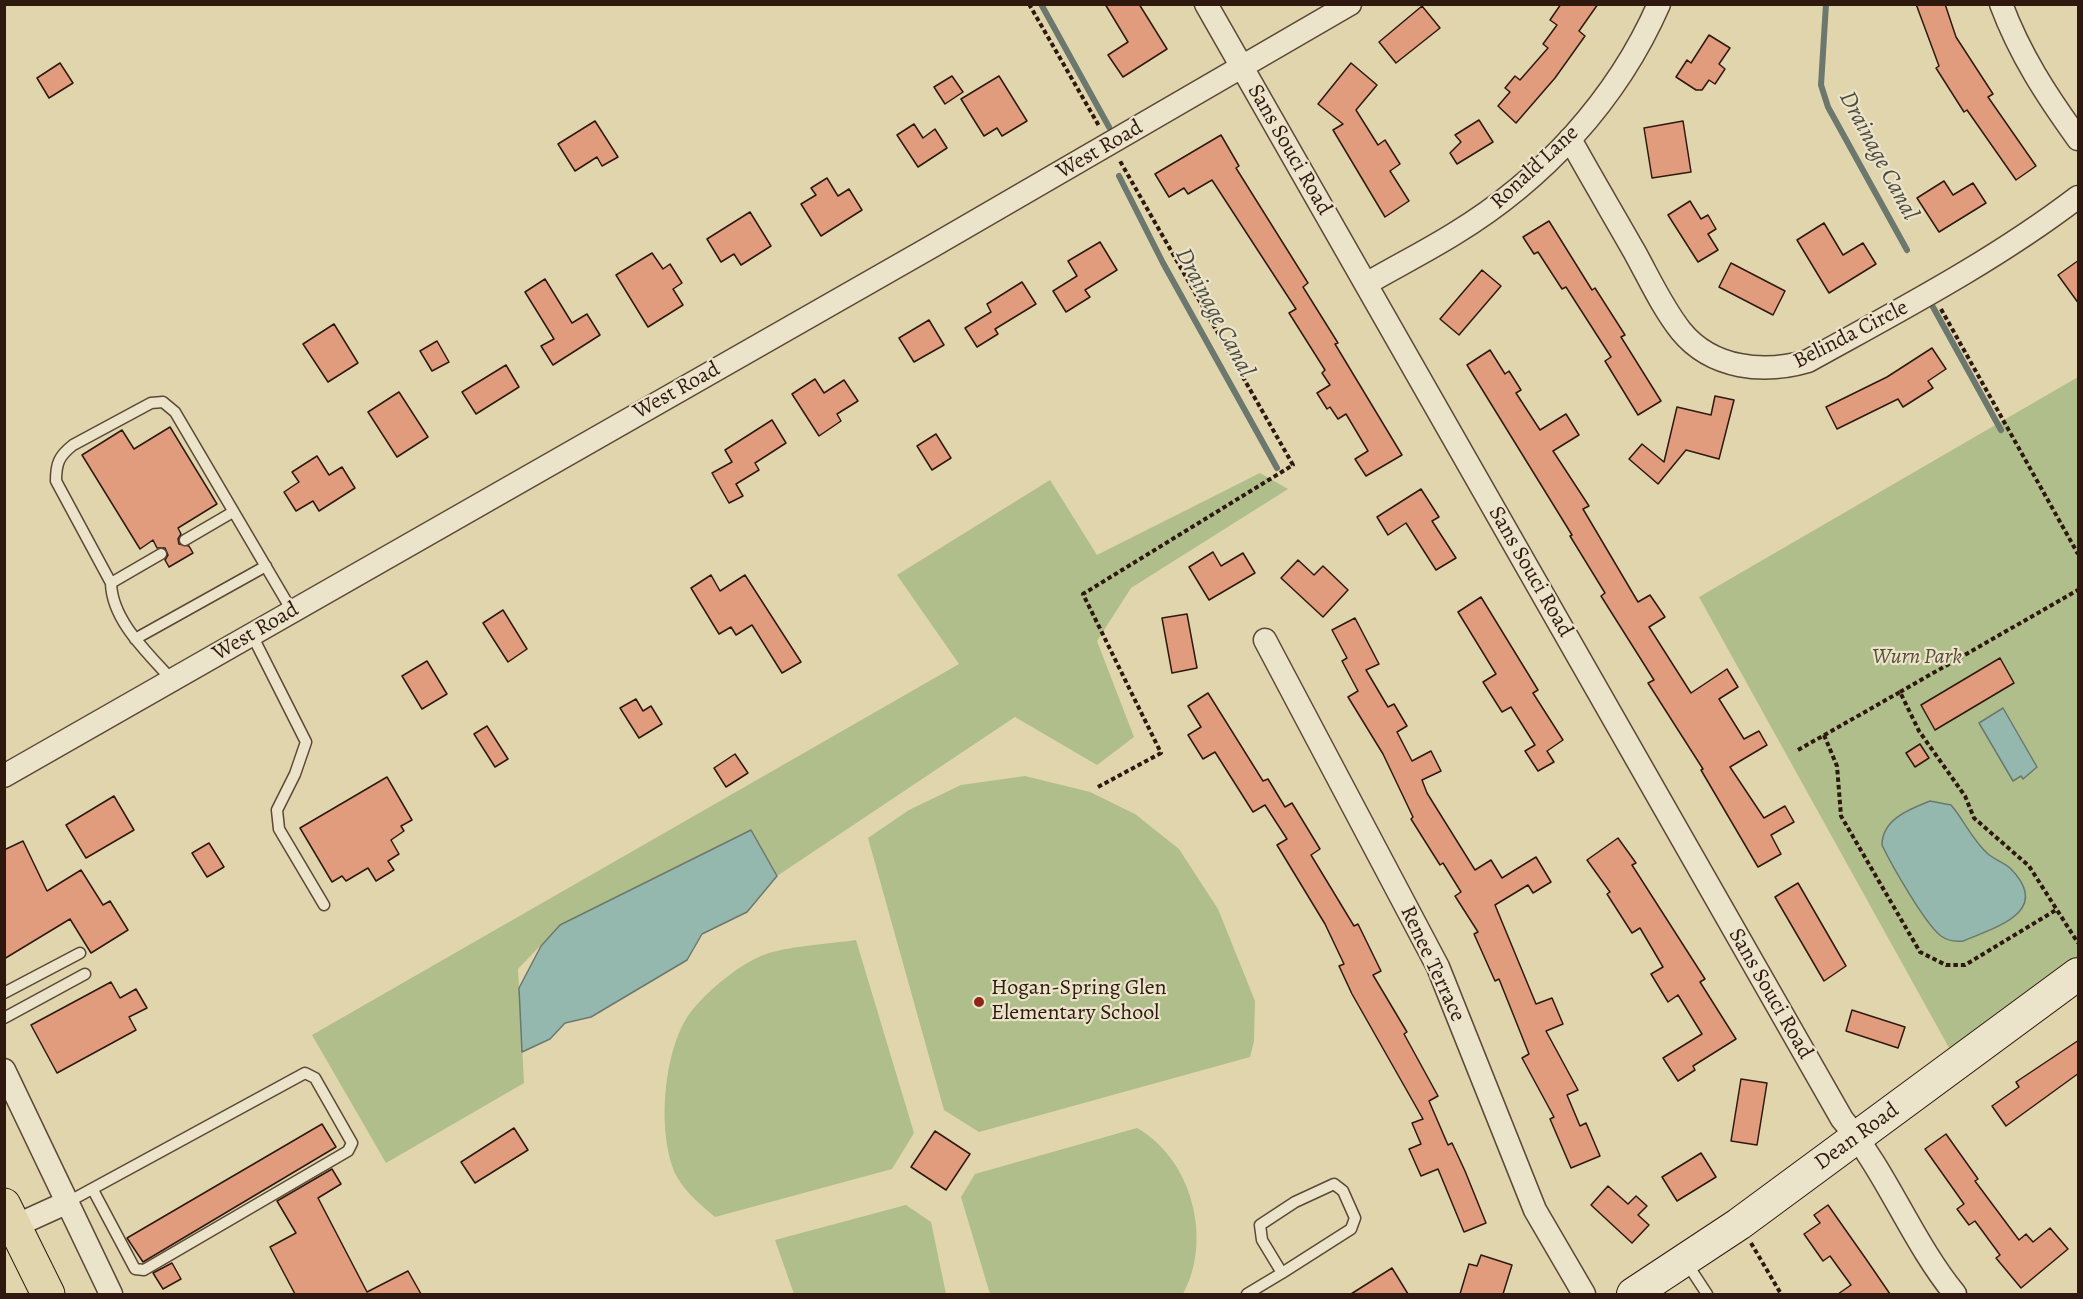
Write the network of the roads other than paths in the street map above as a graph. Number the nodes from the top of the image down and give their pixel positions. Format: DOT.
graph roads {
  1 [pos="1206,4"];
  2 [pos="1350,4"];
  3 [pos="1659,4"];
  4 [pos="2001,4"];
  5 [pos="1241,67"];
  6 [pos="1570,139"];
  7 [pos="2079,139"];
  8 [pos="2079,197"];
  9 [pos="1366,284"];
  10 [pos="233,512"];
  11 [pos="185,540"];
  12 [pos="161,554"];
  13 [pos="266,566"];
  14 [pos="111,583"];
  15 [pos="292,611"];
  16 [pos="252,635"];
  17 [pos="135,639"];
  18 [pos="1265,640"];
  19 [pos="172,680"];
  20 [pos="4,776"];
  21 [pos="324,905"];
  22 [pos="80,953"];
  23 [pos="85,974"];
  24 [pos="2079,974"];
  25 [pos="4,993"];
  26 [pos="4,1017"];
  27 [pos="4,1070"];
  28 [pos="1857,1137"];
  29 [pos="93,1190"];
  30 [pos="68,1202"];
  31 [pos="10,1215"];
  32 [pos="1685,1260"];
  33 [pos="1282,1274"];
  34 [pos="48,1294"];
  35 [pos="111,1294"];
  36 [pos="1247,1294"];
  37 [pos="1584,1294"];
  38 [pos="1633,1294"];
  39 [pos="1707,1294"];
  40 [pos="1955,1294"];
  1 -- 5 [label="street, Sans Souci Road"];
  2 -- 5 [label="street, West Road"];
  3 -- 6 [label="street, Ronald Lane"];
  4 -- 7 [label="street"];
  5 -- 9 [label="street, Sans Souci Road"];
  5 -- 15 [label="street, West Road"];
  6 -- 8 [label="street, Belinda Circle"];
  6 -- 9 [label="street, Ronald Lane"];
  9 -- 28 [label="street, Sans Souci Road"];
  10 -- 11 [label="lane"];
  10 -- 13 [label="lane"];
  10 -- 14 [label="lane"];
  12 -- 14 [label="lane"];
  13 -- 15 [label="lane"];
  13 -- 17 [label="lane"];
  14 -- 17 [label="lane"];
  15 -- 16 [label="street, West Road"];
  16 -- 19 [label="street, West Road"];
  16 -- 21 [label="lane"];
  17 -- 19 [label="lane"];
  18 -- 37 [label="street, Renee Terrace"];
  19 -- 20 [label="street, West Road"];
  22 -- 25 [label="lane"];
  23 -- 26 [label="lane"];
  24 -- 28 [label="main road, Dean Road"];
  27 -- 30 [label="street"];
  28 -- 32 [label="main road, Dean Road"];
  28 -- 40 [label="street, Sans Souci Road"];
  29 -- 29 [label="lane"];
  29 -- 30 [label="lane"];
  30 -- 31 [label="street"];
  30 -- 35 [label="street"];
  31 -- 34 [label="highway"];
  32 -- 38 [label="main road, Dean Road"];
  32 -- 39 [label="lane"];
  33 -- 33 [label="lane"];
  33 -- 36 [label="lane"];
}
